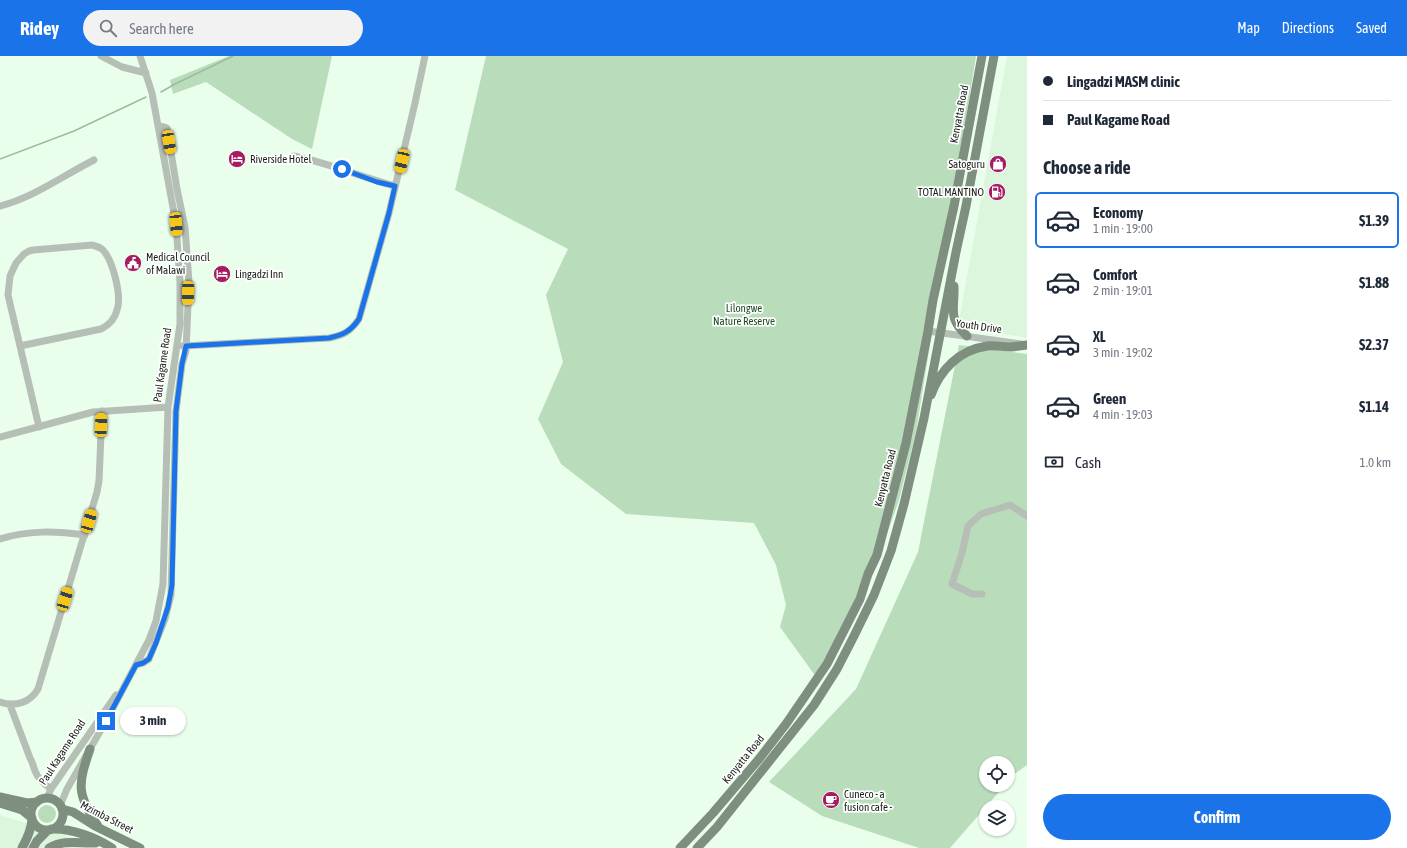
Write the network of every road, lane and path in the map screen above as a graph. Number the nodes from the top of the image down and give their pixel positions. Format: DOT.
graph roads {
  1 [pos="101,56"];
  2 [pos="140,56"];
  3 [pos="424,56"];
  4 [pos="982,56"];
  5 [pos="994,56"];
  6 [pos="146,72"];
  7 [pos="158,125"];
  8 [pos="294,156"];
  9 [pos="94,160"];
  10 [pos="395,186"];
  11 [pos="0,206"];
  12 [pos="952,270"];
  13 [pos="928,330"];
  14 [pos="941,332"];
  15 [pos="967,336"];
  16 [pos="1027,345"];
  17 [pos="20,346"];
  18 [pos="177,346"];
  19 [pos="186,346"];
  20 [pos="168,407"];
  21 [pos="102,411"];
  22 [pos="924,418"];
  23 [pos="39,427"];
  24 [pos="0,437"];
  25 [pos="1027,516"];
  26 [pos="85,535"];
  27 [pos="0,539"];
  28 [pos="982,594"];
  29 [pos="136,665"];
  30 [pos="130,675"];
  31 [pos="0,702"];
  32 [pos="10,705"];
  33 [pos="90,749"];
  34 [pos="51,789"];
  35 [pos="0,797"];
  36 [pos="39,801"];
  37 [pos="0,803"];
  38 [pos="61,807"];
  39 [pos="32,819"];
  40 [pos="100,829"];
  41 [pos="50,830"];
  42 [pos="108,846"];
  43 [pos="22,848"];
  44 [pos="32,848"];
  45 [pos="49,848"];
  46 [pos="140,848"];
  47 [pos="680,848"];
  48 [pos="697,848"];
  1 -- 6 [label="street"];
  2 -- 6 [label="street, Paul Kagame Road"];
  3 -- 10 [label="street"];
  4 -- 13 [label="main road, Kenyatta Road"];
  5 -- 12 [label="main road, Kenyatta Road"];
  6 -- 7 [label="street, Paul Kagame Road"];
  7 -- 18 [label="street, Paul Kagame Road"];
  7 -- 19 [label="street"];
  8 -- 10 [label="street"];
  9 -- 11 [label="street"];
  10 -- 19 [label="street"];
  12 -- 14 [label="main road, Kenyatta Road"];
  12 -- 15 [label="main road"];
  13 -- 14 [label="street, Youth Drive"];
  13 -- 47 [label="main road, Kenyatta Road"];
  14 -- 15 [label="street, Youth Drive"];
  14 -- 22 [label="main road, Kenyatta Road"];
  15 -- 16 [label="street, Youth Drive"];
  16 -- 22 [label="main road"];
  17 -- 17 [label="street"];
  17 -- 23 [label="street"];
  18 -- 19 [label="street"];
  18 -- 20 [label="street, Paul Kagame Road"];
  19 -- 29 [label="street"];
  20 -- 21 [label="street"];
  20 -- 29 [label="street, Paul Kagame Road"];
  21 -- 23 [label="street"];
  21 -- 26 [label="street"];
  22 -- 48 [label="main road, Kenyatta Road"];
  23 -- 24 [label="street"];
  25 -- 28 [label="street"];
  26 -- 27 [label="street"];
  26 -- 32 [label="street"];
  29 -- 30 [label="street, Paul Kagame Road"];
  30 -- 33 [label="street, Paul Kagame Road"];
  30 -- 34 [label="street, Paul Kagame Road"];
  31 -- 32 [label="street"];
  32 -- 34 [label="street"];
  33 -- 38 [label="street, Paul Kagame Road"];
  33 -- 40 [label="main road"];
  34 -- 36 [label="street, Paul Kagame Road"];
  35 -- 36 [label="main road"];
  36 -- 38 [label="main road"];
  36 -- 39 [label="main road"];
  37 -- 39 [label="main road"];
  38 -- 40 [label="main road, Mzimba Street"];
  38 -- 41 [label="main road"];
  39 -- 41 [label="main road"];
  39 -- 43 [label="main road"];
  40 -- 46 [label="main road, Mzimba Street"];
  41 -- 42 [label="main road"];
  41 -- 44 [label="main road"];
  42 -- 45 [label="main road"];
}
